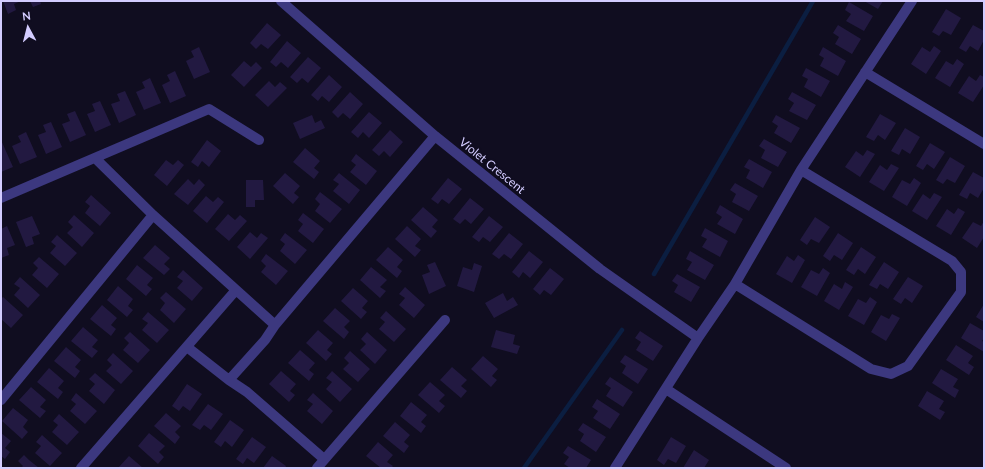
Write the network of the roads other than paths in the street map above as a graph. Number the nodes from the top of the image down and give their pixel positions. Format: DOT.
graph roads {
  1 [pos="280,1"];
  2 [pos="912,1"];
  3 [pos="865,72"];
  4 [pos="435,136"];
  5 [pos="259,140"];
  6 [pos="984,144"];
  7 [pos="95,158"];
  8 [pos="801,170"];
  9 [pos="1,198"];
  10 [pos="154,215"];
  11 [pos="735,284"];
  12 [pos="236,290"];
  13 [pos="445,320"];
  14 [pos="275,325"];
  15 [pos="698,338"];
  16 [pos="187,347"];
  17 [pos="229,380"];
  18 [pos="666,389"];
  19 [pos="1,400"];
  20 [pos="324,459"];
  21 [pos="81,468"];
  22 [pos="316,468"];
  23 [pos="615,468"];
  24 [pos="786,468"];
  1 -- 4 [label="street, Violet Crescent"];
  2 -- 3 [label="street"];
  3 -- 6 [label="street"];
  3 -- 8 [label="street"];
  4 -- 14 [label="street"];
  4 -- 15 [label="street, Violet Crescent"];
  5 -- 7 [label="street"];
  7 -- 9 [label="street"];
  7 -- 10 [label="street"];
  8 -- 11 [label="street"];
  8 -- 11 [label="street"];
  10 -- 12 [label="street"];
  10 -- 19 [label="street"];
  11 -- 15 [label="street"];
  12 -- 14 [label="street"];
  12 -- 16 [label="street"];
  13 -- 20 [label="street"];
  14 -- 17 [label="street"];
  15 -- 18 [label="street"];
  16 -- 17 [label="street"];
  16 -- 21 [label="street"];
  17 -- 20 [label="street"];
  18 -- 23 [label="street"];
  18 -- 24 [label="street"];
  20 -- 22 [label="street"];
}
